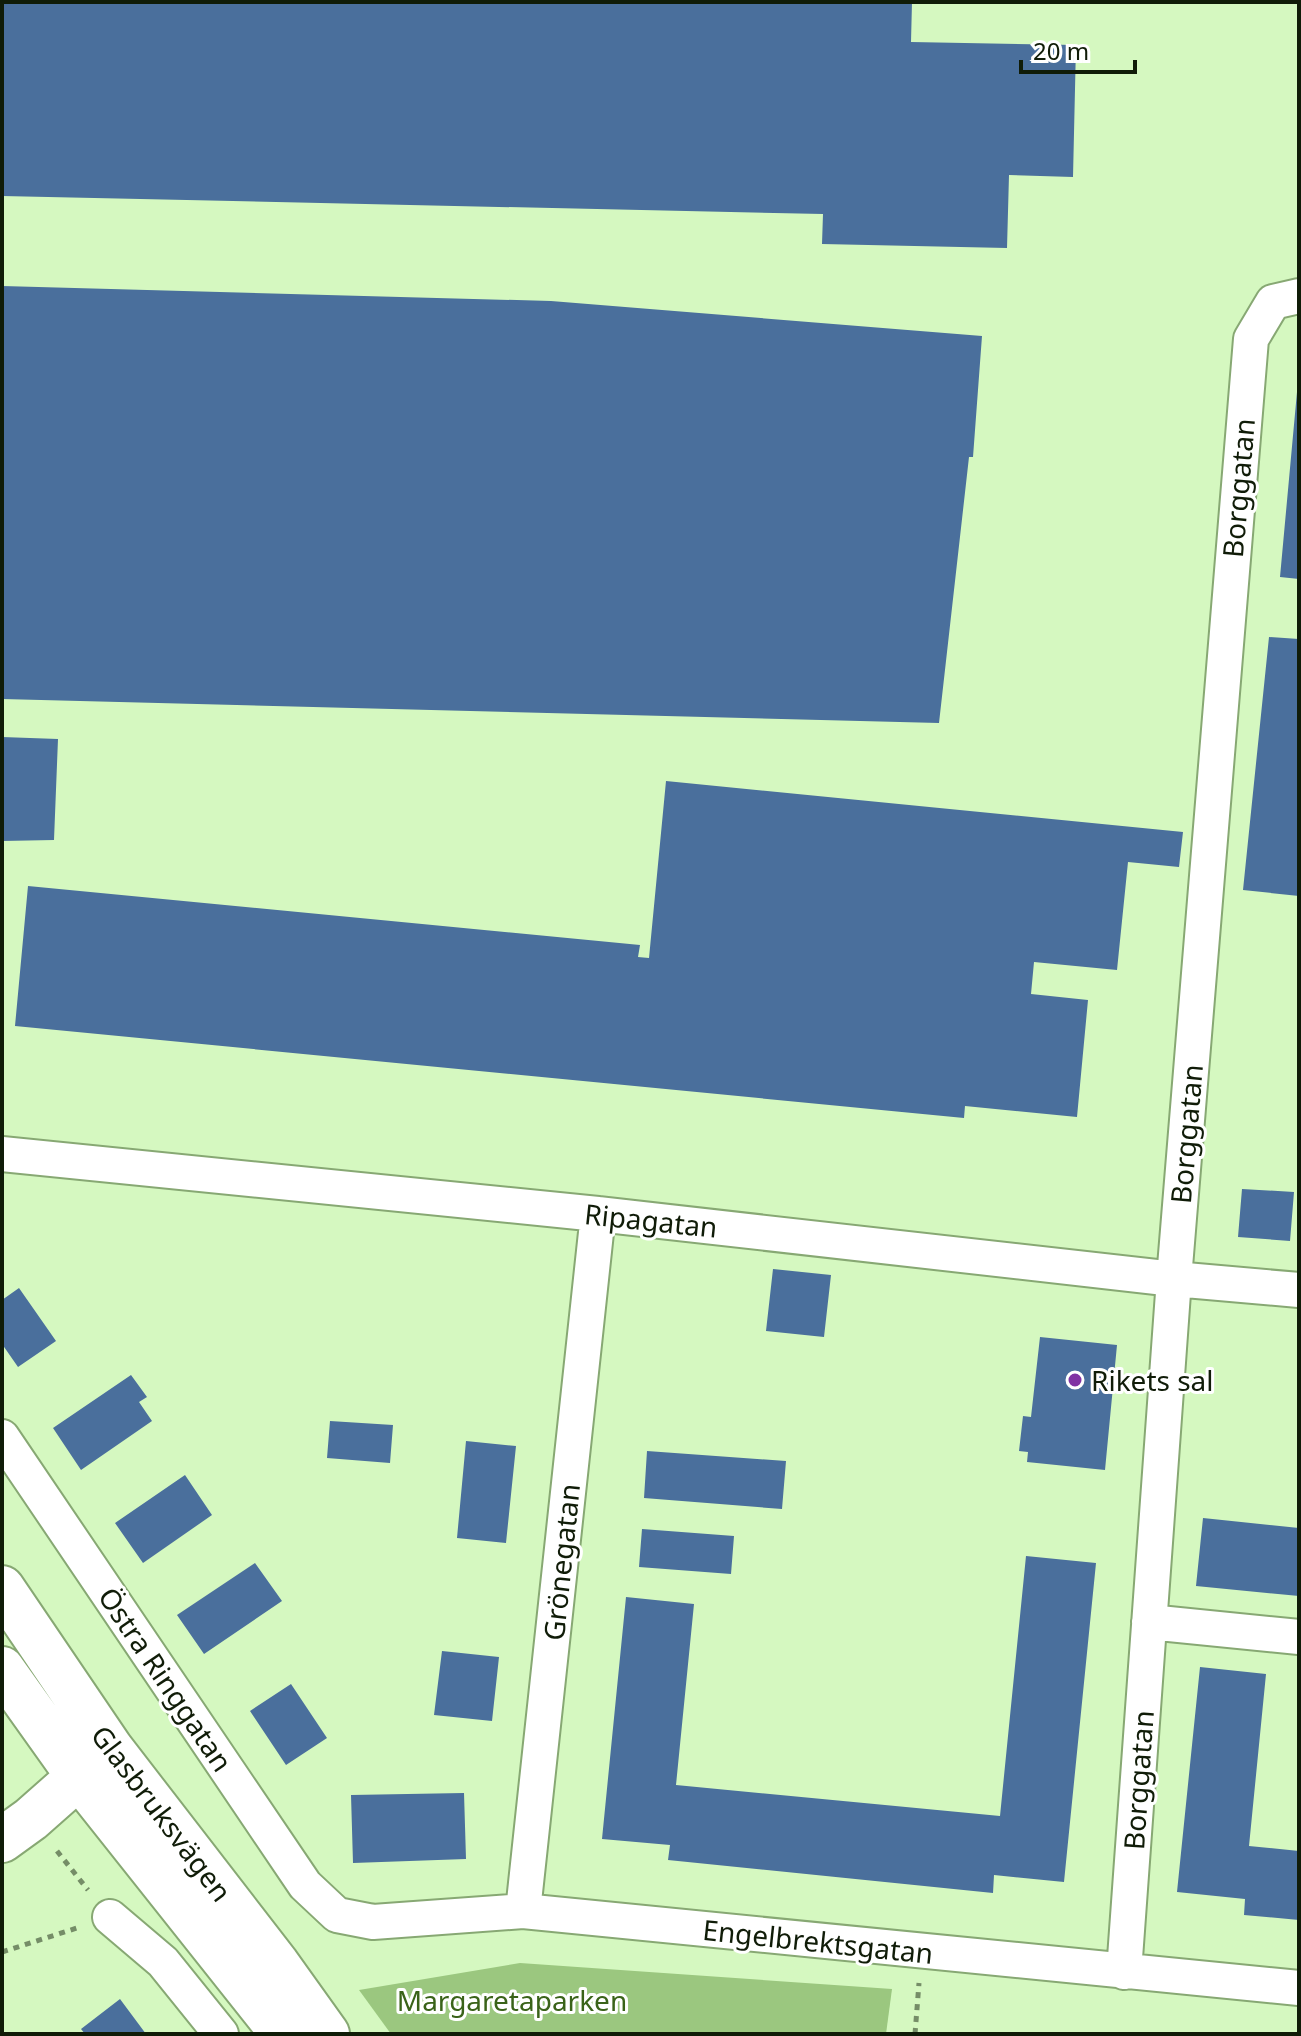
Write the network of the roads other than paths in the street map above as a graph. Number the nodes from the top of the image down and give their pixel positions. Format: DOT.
graph roads {
  1 [pos="1286,299"];
  2 [pos="2,1154"];
  3 [pos="598,1214"];
  4 [pos="1174,1279"];
  5 [pos="1299,1290"];
  6 [pos="2,1437"];
  7 [pos="2,1588"];
  8 [pos="1149,1622"];
  9 [pos="1299,1637"];
  10 [pos="2,1669"];
  11 [pos="111,1749"];
  12 [pos="79,1777"];
  13 [pos="2,1840"];
  14 [pos="523,1911"];
  15 [pos="337,1915"];
  16 [pos="110,1917"];
  17 [pos="1124,1972"];
  18 [pos="1299,1988"];
  19 [pos="221,2034"];
  20 [pos="283,2034"];
  21 [pos="327,2034"];
  1 -- 4 [label="street, Borggatan"];
  2 -- 3 [label="street, Ripagatan"];
  3 -- 4 [label="street, Ripagatan"];
  3 -- 14 [label="street, Grönegatan"];
  4 -- 5 [label="street, Ripagatan"];
  4 -- 8 [label="street, Borggatan"];
  6 -- 15 [label="street, Östra Ringgatan"];
  7 -- 11 [label="main road, Glasbruksvägen"];
  8 -- 9 [label="street"];
  8 -- 17 [label="street, Borggatan"];
  10 -- 12 [label="main road, Glasbruksvägen"];
  11 -- 12 [label="main road"];
  11 -- 21 [label="main road, Glasbruksvägen"];
  12 -- 13 [label="main road"];
  12 -- 20 [label="main road, Glasbruksvägen"];
  14 -- 15 [label="street, Engelbrektsgatan"];
  14 -- 17 [label="street, Engelbrektsgatan"];
  16 -- 19 [label="street"];
  17 -- 18 [label="street, Engelbrektsgatan"];
}
